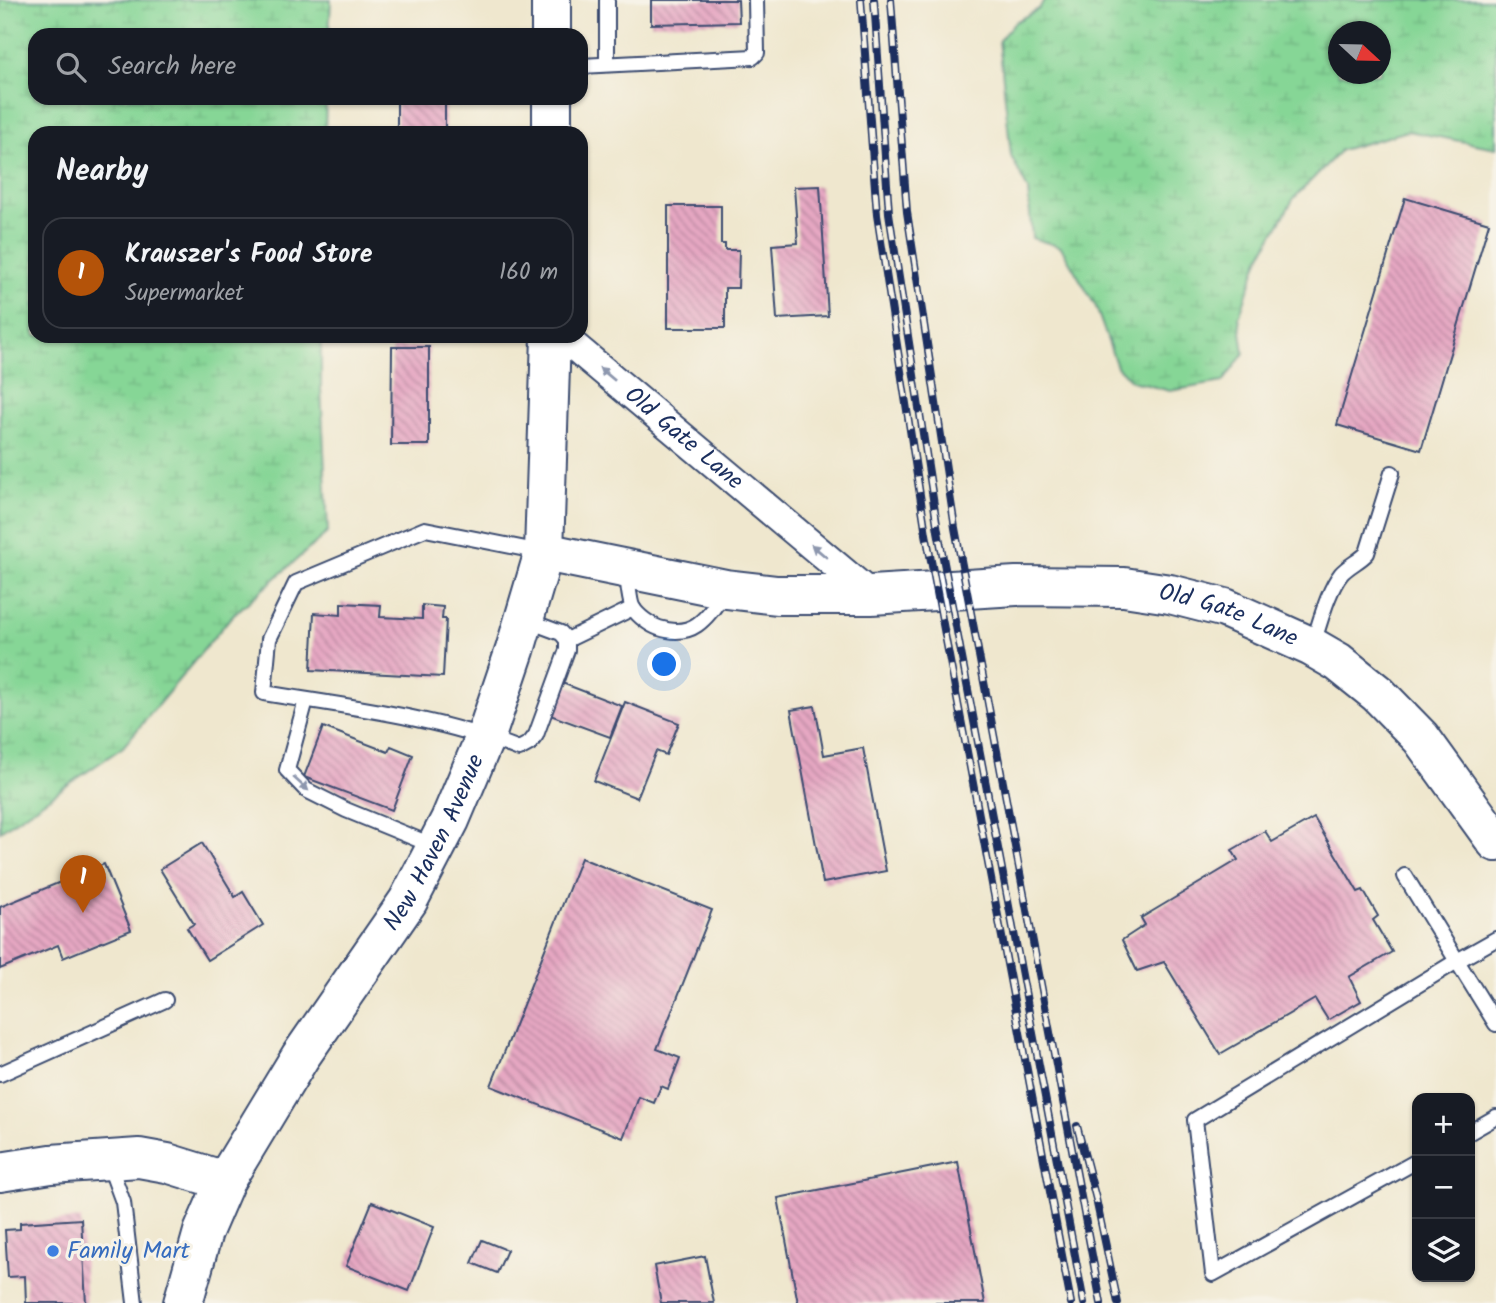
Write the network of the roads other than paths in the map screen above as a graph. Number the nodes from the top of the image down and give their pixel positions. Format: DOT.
graph roads {
  1 [pos="551,0"];
  2 [pos="607,0"];
  3 [pos="756,0"];
  4 [pos="551,28"];
  5 [pos="607,64"];
  6 [pos="588,65"];
  7 [pos="552,105"];
  8 [pos="552,126"];
  9 [pos="551,343"];
  10 [pos="570,343"];
  11 [pos="1392,473"];
  12 [pos="544,552"];
  13 [pos="626,569"];
  14 [pos="726,589"];
  15 [pos="871,594"];
  16 [pos="633,608"];
  17 [pos="524,620"];
  18 [pos="567,640"];
  19 [pos="1312,647"];
  20 [pos="306,700"];
  21 [pos="485,736"];
  22 [pos="1496,842"];
  23 [pos="436,846"];
  24 [pos="1405,876"];
  25 [pos="1496,939"];
  26 [pos="1457,961"];
  27 [pos="165,1000"];
  28 [pos="1496,1024"];
  29 [pos="0,1074"];
  30 [pos="1496,1117"];
  31 [pos="1475,1129"];
  32 [pos="107,1159"];
  33 [pos="1412,1164"];
  34 [pos="0,1172"];
  35 [pos="225,1181"];
  36 [pos="135,1303"];
  37 [pos="183,1303"];
  1 -- 4 [label="main road"];
  2 -- 5 [label="lane"];
  3 -- 5 [label="lane"];
  5 -- 6 [label="lane"];
  7 -- 8 [label="main road"];
  9 -- 12 [label="main road, New Haven Avenue"];
  15 -- 10 [label="street, Old Gate Lane, one-way"];
  11 -- 19 [label="lane"];
  12 -- 13 [label="main road, Old Gate Lane"];
  12 -- 17 [label="main road, New Haven Avenue"];
  12 -- 20 [label="lane"];
  13 -- 14 [label="main road, Old Gate Lane"];
  13 -- 16 [label="lane"];
  14 -- 15 [label="main road, Old Gate Lane"];
  14 -- 16 [label="lane"];
  15 -- 19 [label="main road, Old Gate Lane"];
  16 -- 18 [label="lane"];
  17 -- 18 [label="lane"];
  17 -- 21 [label="main road, New Haven Avenue"];
  18 -- 21 [label="lane"];
  19 -- 22 [label="main road, Old Gate Lane"];
  20 -- 21 [label="lane"];
  20 -- 23 [label="lane, one-way"];
  21 -- 23 [label="main road, New Haven Avenue"];
  23 -- 35 [label="main road, New Haven Avenue"];
  24 -- 26 [label="lane"];
  25 -- 26 [label="lane"];
  26 -- 28 [label="lane"];
  26 -- 33 [label="lane"];
  27 -- 29 [label="lane"];
  30 -- 31 [label="lane"];
  32 -- 34 [label="main road"];
  32 -- 35 [label="main road"];
  32 -- 36 [label="lane"];
  35 -- 37 [label="main road, New Haven Avenue"];
}
